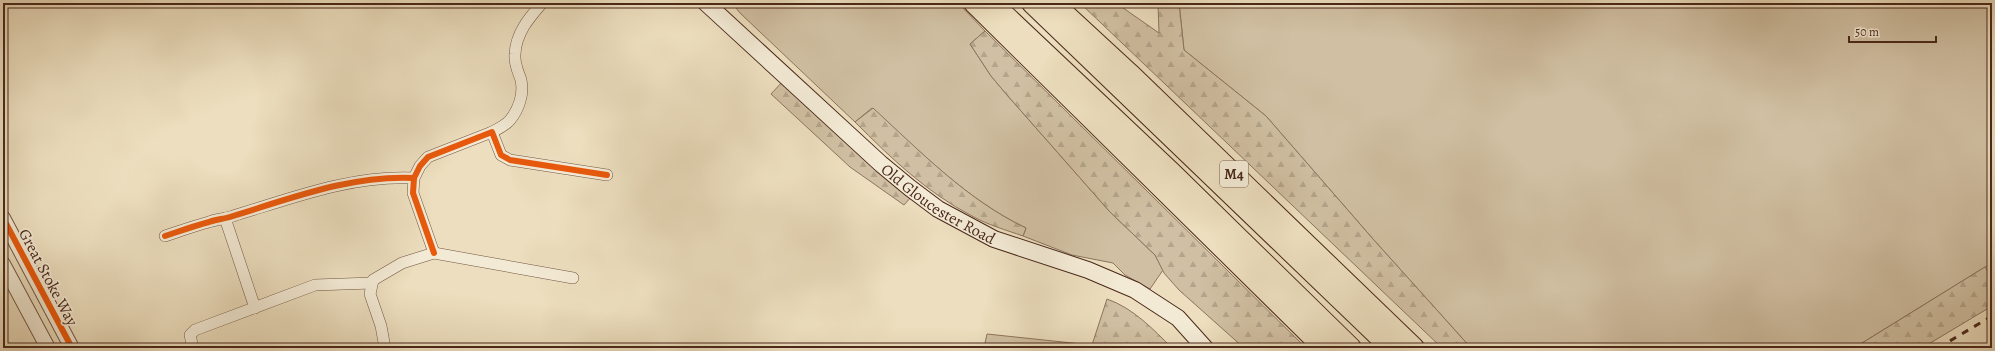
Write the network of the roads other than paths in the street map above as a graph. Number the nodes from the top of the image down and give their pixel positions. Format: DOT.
graph roads {
  1 [pos="542,3"];
  2 [pos="706,3"];
  3 [pos="974,3"];
  4 [pos="992,3"];
  5 [pos="1032,3"];
  6 [pos="1053,3"];
  7 [pos="492,132"];
  8 [pos="607,175"];
  9 [pos="414,178"];
  10 [pos="3,218"];
  11 [pos="225,218"];
  12 [pos="165,236"];
  13 [pos="434,253"];
  14 [pos="3,264"];
  15 [pos="573,278"];
  16 [pos="372,283"];
  17 [pos="255,308"];
  18 [pos="1330,340"];
  19 [pos="48,348"];
  20 [pos="72,348"];
  21 [pos="194,348"];
  22 [pos="385,348"];
  23 [pos="1205,348"];
  24 [pos="1348,348"];
  25 [pos="1351,348"];
  26 [pos="1391,348"];
  27 [pos="1414,348"];
  1 -- 7 [label="street"];
  2 -- 23 [label="main road, Old Gloucester Road"];
  3 -- 18 [label="highway, M4"];
  4 -- 18 [label="highway, M4"];
  5 -- 26 [label="highway, M4"];
  6 -- 27 [label="highway, M4"];
  7 -- 8 [label="street"];
  7 -- 9 [label="street"];
  9 -- 11 [label="street"];
  9 -- 13 [label="street"];
  10 -- 20 [label="street, Great Stoke Way"];
  11 -- 12 [label="street"];
  11 -- 17 [label="street"];
  13 -- 15 [label="street"];
  13 -- 16 [label="street"];
  14 -- 19 [label="street"];
  16 -- 17 [label="street"];
  16 -- 22 [label="street"];
  17 -- 21 [label="street"];
  18 -- 24 [label="highway, M4"];
  18 -- 25 [label="highway, M4"];
}
